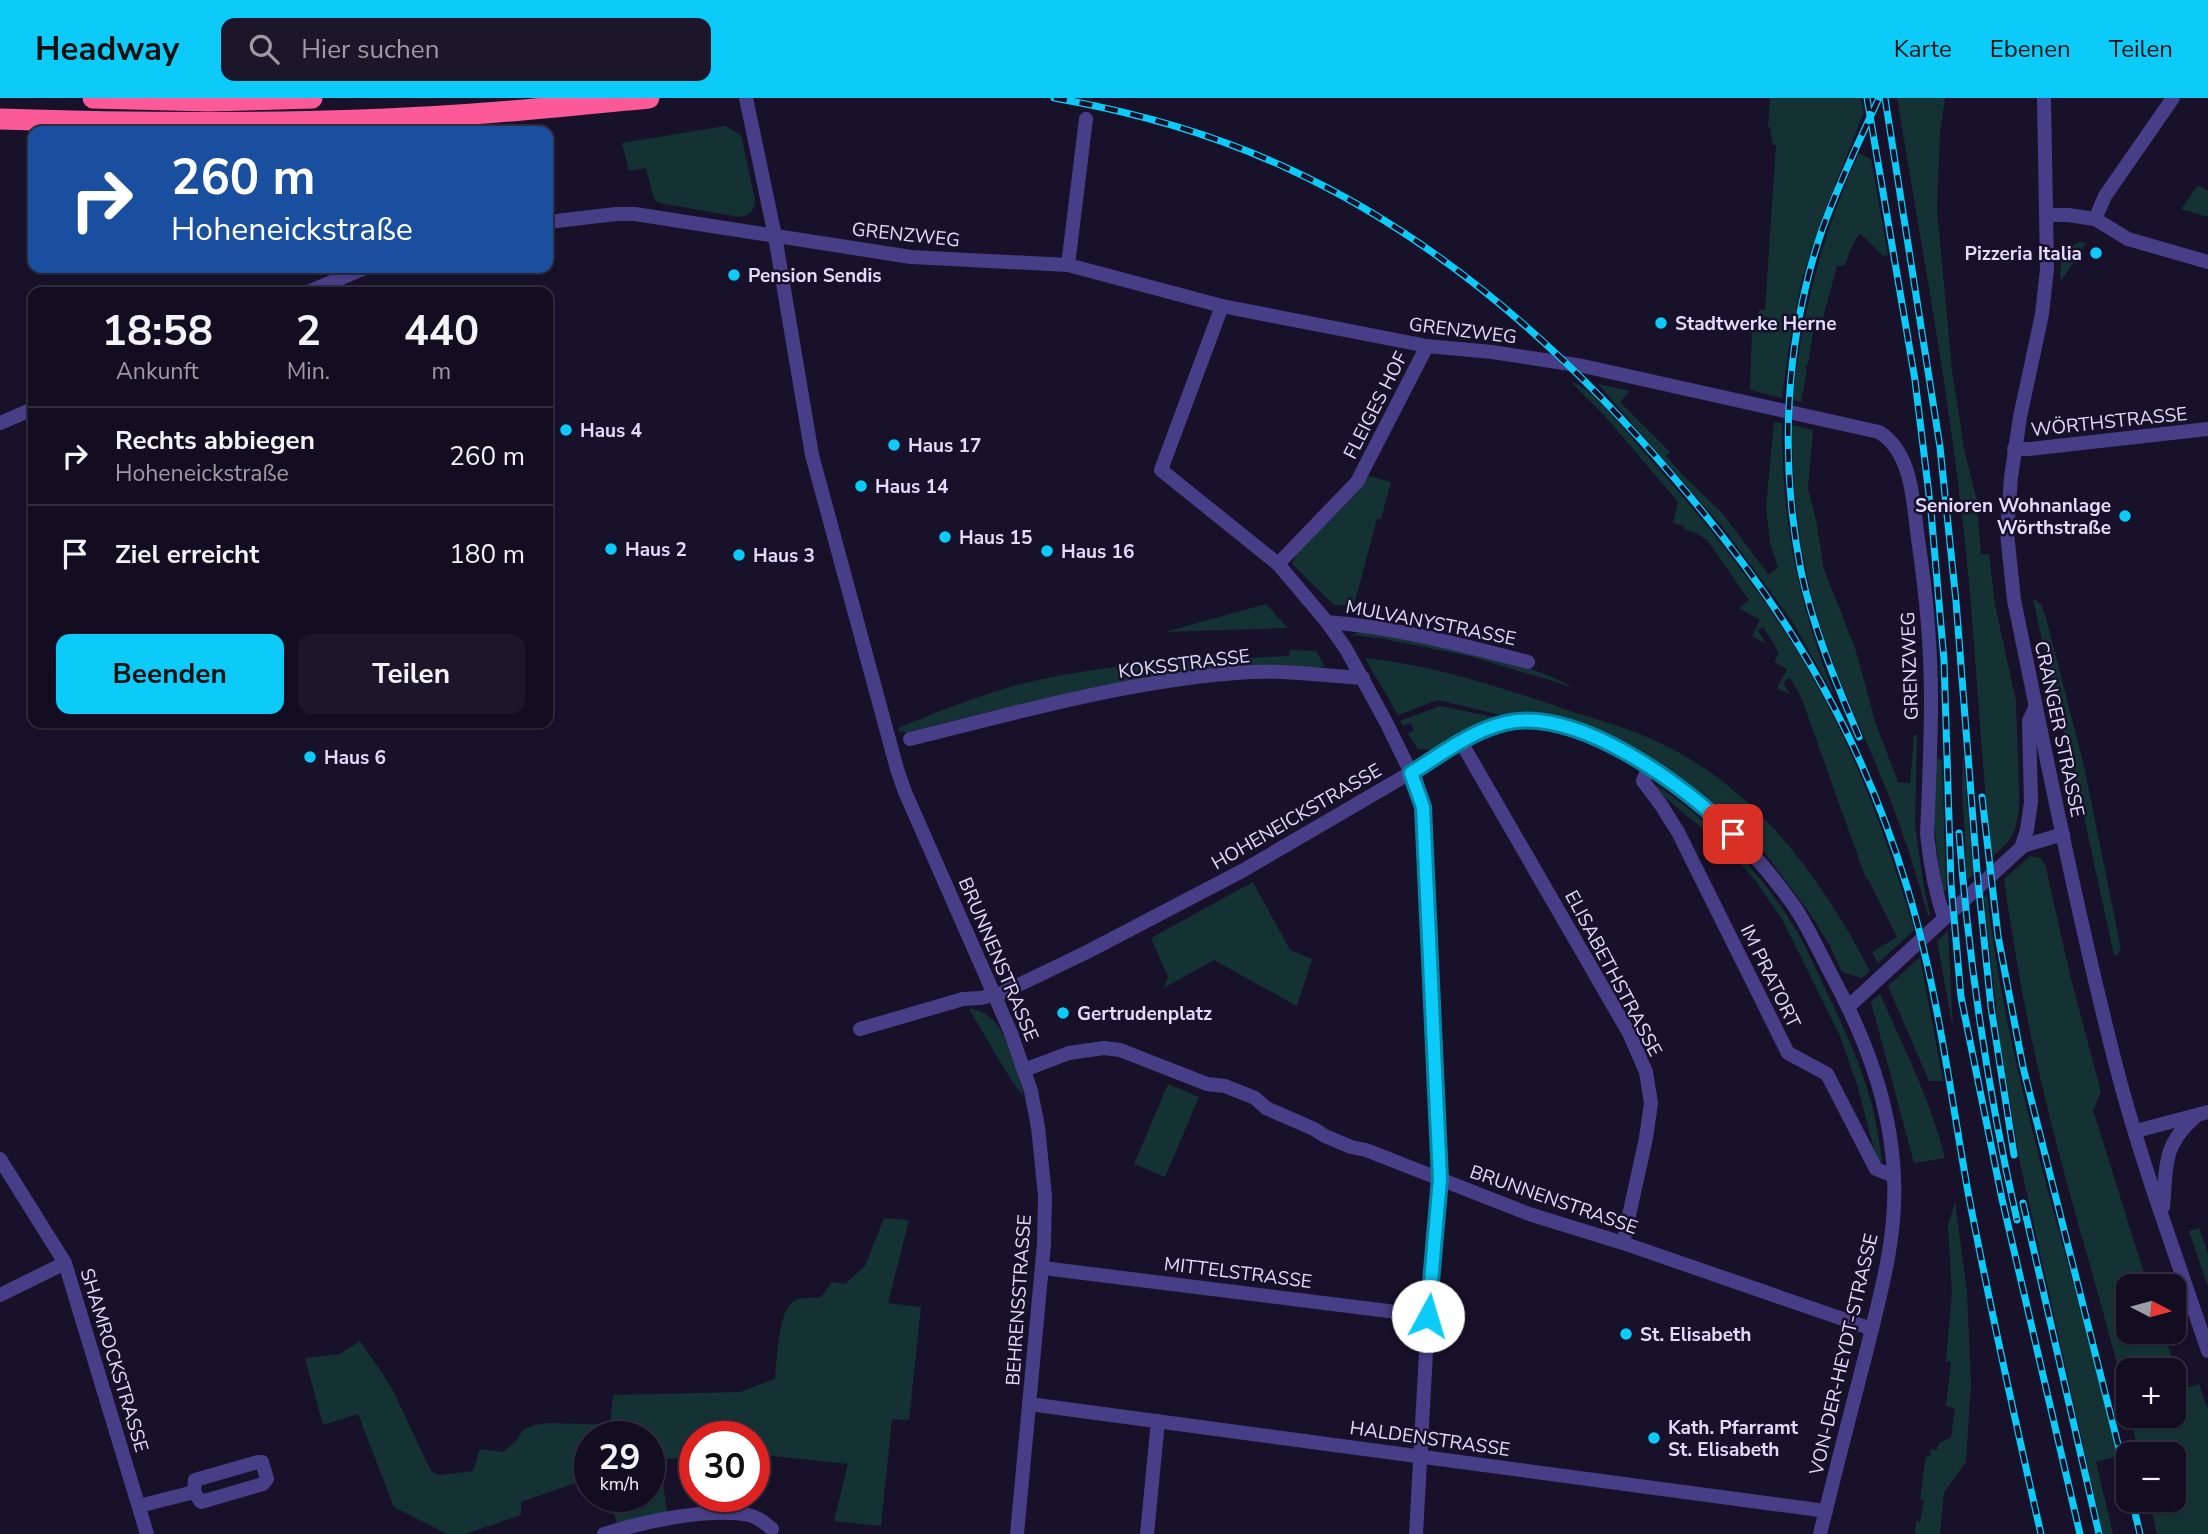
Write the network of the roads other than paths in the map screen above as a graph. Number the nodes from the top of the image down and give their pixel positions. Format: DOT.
graph roads {
  1 [pos="93,98"];
  2 [pos="312,98"];
  3 [pos="649,98"];
  4 [pos="746,98"];
  5 [pos="2044,98"];
  6 [pos="2173,98"];
  7 [pos="0,119"];
  8 [pos="1086,119"];
  9 [pos="2047,215"];
  10 [pos="2095,219"];
  11 [pos="553,221"];
  12 [pos="775,236"];
  13 [pos="2208,262"];
  14 [pos="1068,265"];
  15 [pos="353,273"];
  16 [pos="320,287"];
  17 [pos="1222,306"];
  18 [pos="1427,346"];
  19 [pos="28,411"];
  20 [pos="0,423"];
  21 [pos="2208,429"];
  22 [pos="2014,449"];
  23 [pos="1278,564"];
  24 [pos="1326,622"];
  25 [pos="1528,662"];
  26 [pos="1363,678"];
  27 [pos="2036,706"];
  28 [pos="910,739"];
  29 [pos="1461,741"];
  30 [pos="1648,766"];
  31 [pos="1411,773"];
  32 [pos="2063,834"];
  33 [pos="2021,848"];
  34 [pos="1944,918"];
  35 [pos="996,995"];
  36 [pos="1848,1007"];
  37 [pos="860,1029"];
  38 [pos="1024,1070"];
  39 [pos="2202,1115"];
  40 [pos="2136,1131"];
  41 [pos="0,1159"];
  42 [pos="1894,1176"];
  43 [pos="1440,1179"];
  44 [pos="2162,1214"];
  45 [pos="1623,1243"];
  46 [pos="65,1263"];
  47 [pos="1042,1268"];
  48 [pos="0,1295"];
  49 [pos="1428,1316"];
  50 [pos="1872,1329"];
  51 [pos="2208,1351"];
  52 [pos="1029,1404"];
  53 [pos="1158,1421"];
  54 [pos="1421,1456"];
  55 [pos="194,1492"];
  56 [pos="139,1506"];
  57 [pos="1826,1511"];
  58 [pos="772,1529"];
  59 [pos="147,1534"];
  60 [pos="604,1534"];
  61 [pos="1017,1534"];
  62 [pos="1147,1534"];
  63 [pos="1416,1534"];
  64 [pos="1820,1534"];
  1 -- 2 [label="highway"];
  3 -- 7 [label="highway"];
  4 -- 12 [label="street, BRUNNENSTRASSE"];
  5 -- 9 [label="street, CRANGER STRASSE"];
  6 -- 10 [label="street"];
  8 -- 14 [label="street"];
  9 -- 10 [label="street"];
  9 -- 22 [label="street, CRANGER STRASSE"];
  10 -- 13 [label="street"];
  11 -- 12 [label="street, GRENZWEG"];
  12 -- 14 [label="street, GRENZWEG"];
  12 -- 35 [label="street, BRUNNENSTRASSE"];
  14 -- 17 [label="street, GRENZWEG"];
  15 -- 16 [label="street"];
  17 -- 18 [label="street, GRENZWEG"];
  17 -- 23 [label="street, MULVANYSTRASSE"];
  18 -- 23 [label="street, FLEIGES HOF"];
  18 -- 34 [label="street, GRENZWEG"];
  19 -- 20 [label="street"];
  21 -- 22 [label="street, WÖRTHSTRASSE"];
  22 -- 27 [label="street, CRANGER STRASSE"];
  23 -- 24 [label="street, MULVANYSTRASSE"];
  24 -- 25 [label="street, MULVANYSTRASSE"];
  24 -- 26 [label="street, MULVANYSTRASSE"];
  26 -- 28 [label="street, KOKSSTRASSE"];
  26 -- 31 [label="street"];
  27 -- 32 [label="street, CRANGER STRASSE"];
  27 -- 33 [label="street"];
  29 -- 30 [label="street, HOHENEICKSTRASSE"];
  29 -- 31 [label="street, HOHENEICKSTRASSE"];
  29 -- 45 [label="street, ELISABETHSTRASSE"];
  30 -- 36 [label="street, HOHENEICKSTRASSE"];
  30 -- 42 [label="street, IM PRATORT"];
  31 -- 35 [label="street, HOHENEICKSTRASSE"];
  31 -- 43 [label="street"];
  32 -- 33 [label="street"];
  32 -- 40 [label="street, CRANGER STRASSE"];
  33 -- 34 [label="street"];
  34 -- 36 [label="street"];
  35 -- 37 [label="street, HOHENEICKSTRASSE"];
  35 -- 38 [label="street, BRUNNENSTRASSE"];
  36 -- 42 [label="street, VON-DER-HEYDT-STRASSE"];
  38 -- 43 [label="street, BRUNNENSTRASSE"];
  38 -- 47 [label="street, BEHRENSSTRASSE"];
  39 -- 40 [label="street"];
  39 -- 44 [label="street"];
  40 -- 44 [label="street, CRANGER STRASSE"];
  41 -- 46 [label="street, SHAMROCKSTRASSE"];
  42 -- 50 [label="street, VON-DER-HEYDT-STRASSE"];
  43 -- 45 [label="street, BRUNNENSTRASSE"];
  43 -- 49 [label="street"];
  44 -- 51 [label="street, CRANGER STRASSE"];
  45 -- 50 [label="street, BRUNNENSTRASSE"];
  46 -- 48 [label="street"];
  46 -- 56 [label="street, SHAMROCKSTRASSE"];
  47 -- 49 [label="street, MITTELSTRASSE"];
  47 -- 52 [label="street, BEHRENSSTRASSE"];
  49 -- 54 [label="street"];
  50 -- 57 [label="street, VON-DER-HEYDT-STRASSE"];
  52 -- 53 [label="street, HALDENSTRASSE"];
  52 -- 61 [label="street, BEHRENSSTRASSE"];
  53 -- 54 [label="street, HALDENSTRASSE"];
  53 -- 62 [label="street"];
  54 -- 57 [label="street, HALDENSTRASSE"];
  54 -- 63 [label="street"];
  55 -- 55 [label="street"];
  55 -- 56 [label="street"];
  56 -- 59 [label="street, SHAMROCKSTRASSE"];
  57 -- 64 [label="street, VON-DER-HEYDT-STRASSE"];
  58 -- 60 [label="street"];
}
